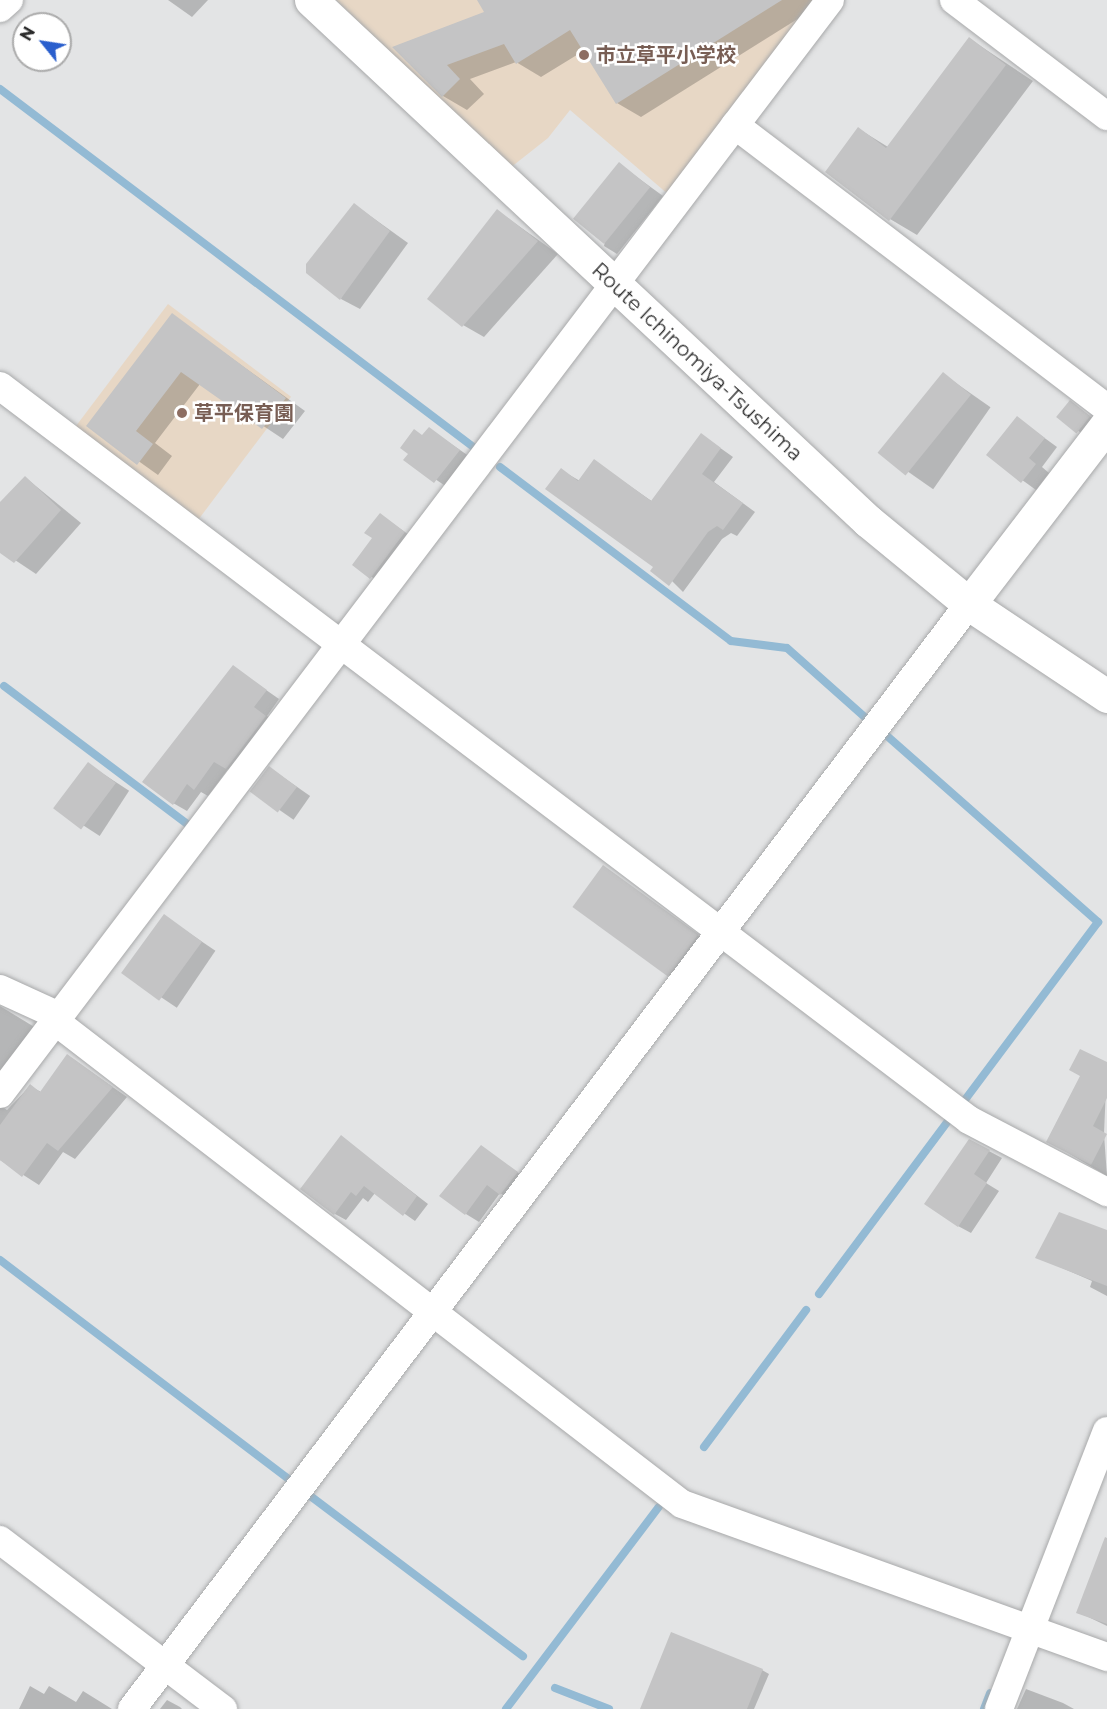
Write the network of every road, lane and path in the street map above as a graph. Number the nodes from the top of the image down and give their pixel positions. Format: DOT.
graph roads {
  1 [pos="9,0"];
  2 [pos="310,0"];
  3 [pos="830,0"];
  4 [pos="954,0"];
  5 [pos="0,8"];
  6 [pos="1107,116"];
  7 [pos="735,125"];
  8 [pos="613,285"];
  9 [pos="0,386"];
  10 [pos="1107,408"];
  11 [pos="1107,424"];
  12 [pos="969,604"];
  13 [pos="341,644"];
  14 [pos="1107,696"];
  15 [pos="721,933"];
  16 [pos="0,989"];
  17 [pos="57,1018"];
  18 [pos="0,1094"];
  19 [pos="1107,1192"];
  20 [pos="434,1312"];
  21 [pos="1107,1431"];
  22 [pos="0,1540"];
  23 [pos="1029,1633"];
  24 [pos="1107,1657"];
  25 [pos="165,1666"];
  26 [pos="132,1709"];
  27 [pos="223,1709"];
  28 [pos="999,1709"];
  1 -- 5 [label="street"];
  2 -- 8 [label="main road, Route Ichinomiya-Tsushima"];
  3 -- 7 [label="street"];
  4 -- 6 [label="street"];
  7 -- 8 [label="street"];
  7 -- 10 [label="street"];
  8 -- 12 [label="main road, Route Ichinomiya-Tsushima"];
  8 -- 13 [label="street"];
  9 -- 13 [label="street"];
  11 -- 12 [label="main road"];
  12 -- 14 [label="main road, Route Ichinomiya-Tsushima"];
  12 -- 15 [label="street"];
  13 -- 15 [label="street"];
  13 -- 17 [label="street"];
  15 -- 19 [label="street"];
  15 -- 20 [label="street"];
  16 -- 17 [label="street"];
  17 -- 18 [label="street"];
  17 -- 20 [label="street"];
  20 -- 23 [label="street"];
  20 -- 25 [label="street"];
  21 -- 23 [label="street"];
  22 -- 25 [label="street"];
  23 -- 24 [label="street"];
  23 -- 28 [label="street"];
  25 -- 26 [label="street"];
  25 -- 27 [label="street"];
}
